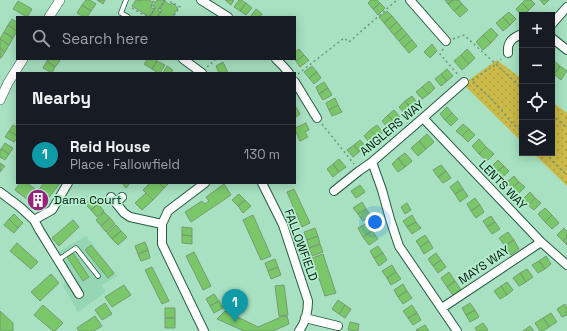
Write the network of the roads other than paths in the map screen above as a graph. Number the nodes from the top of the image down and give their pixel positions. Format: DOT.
graph roads {
  1 [pos="60,0"];
  2 [pos="126,0"];
  3 [pos="201,0"];
  4 [pos="410,0"];
  5 [pos="567,7"];
  6 [pos="51,16"];
  7 [pos="126,16"];
  8 [pos="226,16"];
  9 [pos="555,21"];
  10 [pos="519,35"];
  11 [pos="555,40"];
  12 [pos="446,41"];
  13 [pos="567,50"];
  14 [pos="508,53"];
  15 [pos="21,60"];
  16 [pos="184,60"];
  17 [pos="277,60"];
  18 [pos="201,72"];
  19 [pos="287,72"];
  20 [pos="468,81"];
  21 [pos="296,84"];
  22 [pos="0,99"];
  23 [pos="317,118"];
  24 [pos="423,118"];
  25 [pos="372,162"];
  26 [pos="67,184"];
  27 [pos="204,184"];
  28 [pos="262,184"];
  29 [pos="334,191"];
  30 [pos="0,192"];
  31 [pos="116,199"];
  32 [pos="34,220"];
  33 [pos="162,224"];
  34 [pos="541,242"];
  35 [pos="58,260"];
  36 [pos="567,266"];
  37 [pos="98,276"];
  38 [pos="79,294"];
  39 [pos="442,308"];
  40 [pos="306,318"];
  41 [pos="338,326"];
  42 [pos="204,331"];
  43 [pos="299,331"];
  44 [pos="457,331"];
  1 -- 6 [label="street"];
  2 -- 7 [label="lane"];
  3 -- 8 [label="street"];
  4 -- 12 [label="street"];
  5 -- 9 [label="street"];
  10 -- 14 [label="street"];
  11 -- 13 [label="street"];
  15 -- 22 [label="street"];
  16 -- 18 [label="street"];
  17 -- 19 [label="street"];
  20 -- 24 [label="street, ANGLERS WAY"];
  21 -- 23 [label="street"];
  24 -- 25 [label="street, ANGLERS WAY"];
  24 -- 34 [label="street, LENTS WAY"];
  25 -- 29 [label="street, ANGLERS WAY"];
  25 -- 39 [label="street"];
  26 -- 32 [label="street"];
  27 -- 33 [label="street"];
  28 -- 40 [label="street, FALLOWFIELD"];
  30 -- 32 [label="street"];
  31 -- 33 [label="street"];
  32 -- 35 [label="street"];
  33 -- 42 [label="street"];
  34 -- 36 [label="street, LENTS WAY"];
  34 -- 39 [label="street, MAYS WAY"];
  35 -- 37 [label="lane"];
  35 -- 38 [label="street"];
  39 -- 44 [label="street"];
  40 -- 41 [label="street"];
  40 -- 43 [label="street, FALLOWFIELD"];
}
